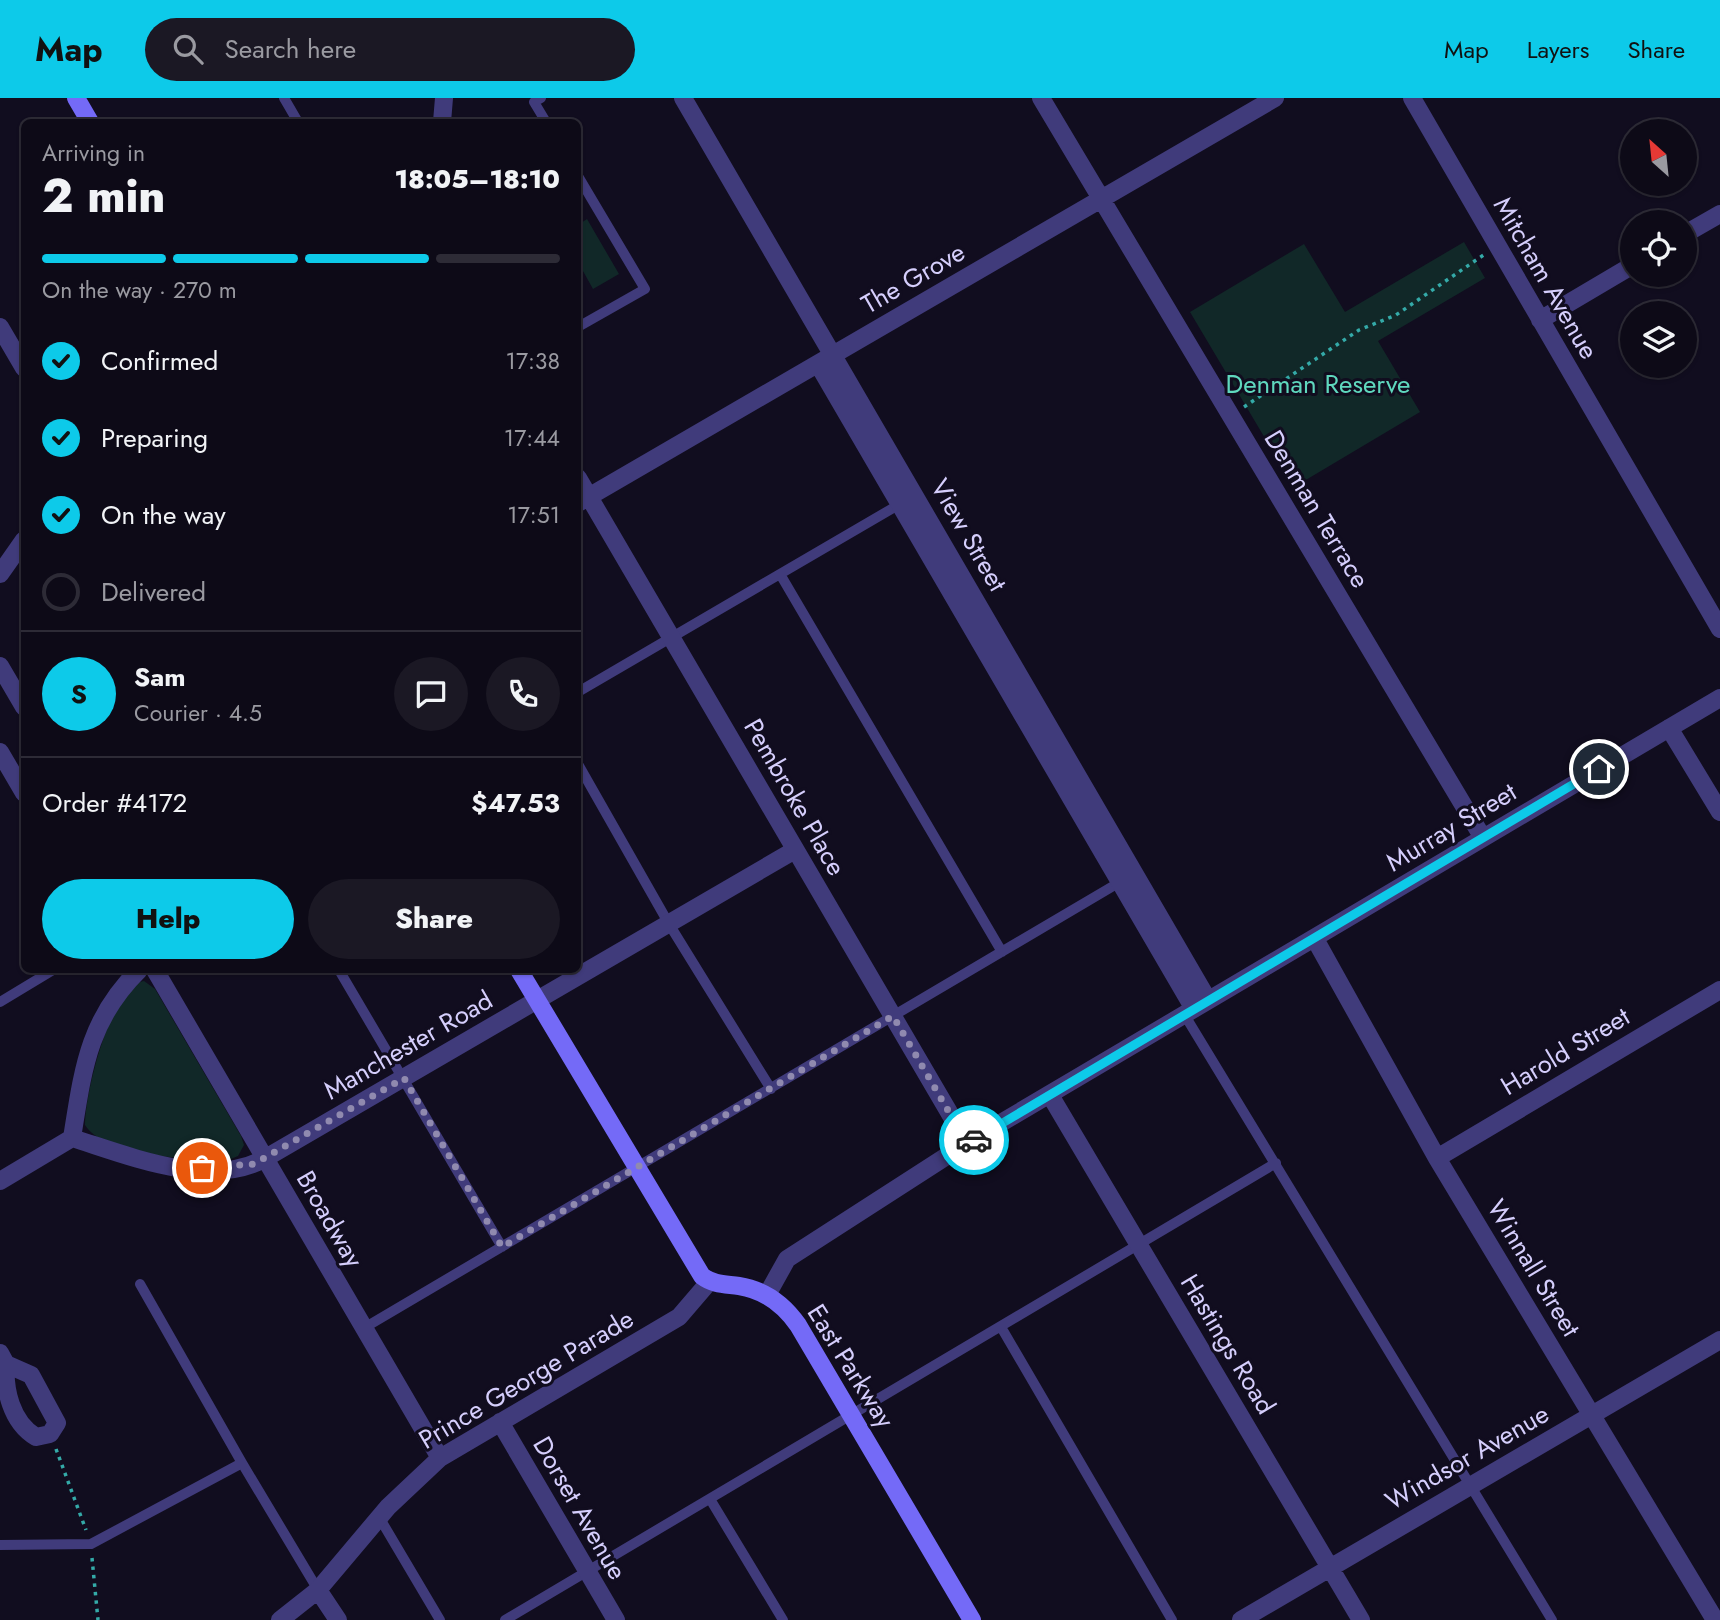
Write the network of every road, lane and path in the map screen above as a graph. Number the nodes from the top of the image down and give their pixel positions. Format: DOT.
graph roads {
  1 [pos="76,98"];
  2 [pos="284,98"];
  3 [pos="443,98"];
  4 [pos="541,98"];
  5 [pos="683,98"];
  6 [pos="1041,98"];
  7 [pos="1275,98"];
  8 [pos="1412,98"];
  9 [pos="88,119"];
  10 [pos="296,119"];
  11 [pos="442,119"];
  12 [pos="544,119"];
  13 [pos="581,181"];
  14 [pos="1102,200"];
  15 [pos="1720,214"];
  16 [pos="1697,227"];
  17 [pos="1498,246"];
  18 [pos="1620,273"];
  19 [pos="1541,320"];
  20 [pos="581,325"];
  21 [pos="0,327"];
  22 [pos="825,360"];
  23 [pos="21,363"];
  24 [pos="1231,415"];
  25 [pos="583,500"];
  26 [pos="900,504"];
  27 [pos="21,544"];
  28 [pos="0,574"];
  29 [pos="780,574"];
  30 [pos="1720,629"];
  31 [pos="671,638"];
  32 [pos="0,666"];
  33 [pos="19,685"];
  34 [pos="581,690"];
  35 [pos="1720,698"];
  36 [pos="1669,727"];
  37 [pos="0,752"];
  38 [pos="581,769"];
  39 [pos="21,788"];
  40 [pos="1720,813"];
  41 [pos="1483,838"];
  42 [pos="795,850"];
  43 [pos="1120,882"];
  44 [pos="669,924"];
  45 [pos="1315,939"];
  46 [pos="1002,952"];
  47 [pos="48,973"];
  48 [pos="136,973"];
  49 [pos="157,973"];
  50 [pos="341,973"];
  51 [pos="521,973"];
  52 [pos="1720,990"];
  53 [pos="538,1001"];
  54 [pos="0,1002"];
  55 [pos="1195,1008"];
  56 [pos="893,1016"];
  57 [pos="404,1078"];
  58 [pos="771,1089"];
  59 [pos="1050,1095"];
  60 [pos="72,1138"];
  61 [pos="967,1143"];
  62 [pos="1437,1158"];
  63 [pos="264,1159"];
  64 [pos="1276,1163"];
  65 [pos="638,1169"];
  66 [pos="0,1181"];
  67 [pos="502,1247"];
  68 [pos="1139,1247"];
  69 [pos="709,1282"];
  70 [pos="140,1284"];
  71 [pos="767,1295"];
  72 [pos="1002,1327"];
  73 [pos="364,1328"];
  74 [pos="1720,1340"];
  75 [pos="3,1358"];
  76 [pos="1592,1414"];
  77 [pos="851,1415"];
  78 [pos="500,1422"];
  79 [pos="50,1434"];
  80 [pos="440,1458"];
  81 [pos="242,1463"];
  82 [pos="1473,1485"];
  83 [pos="710,1499"];
  84 [pos="379,1517"];
  85 [pos="91,1544"];
  86 [pos="0,1545"];
  87 [pos="1330,1567"];
  88 [pos="587,1571"];
  89 [pos="318,1590"];
  90 [pos="98,1620"];
  91 [pos="280,1620"];
  92 [pos="338,1620"];
  93 [pos="440,1620"];
  94 [pos="505,1620"];
  95 [pos="616,1620"];
  96 [pos="783,1620"];
  97 [pos="972,1620"];
  98 [pos="1172,1620"];
  99 [pos="1241,1620"];
  100 [pos="1362,1620"];
  101 [pos="1552,1620"];
  102 [pos="1716,1620"];
  1 -- 9 [label="street"];
  2 -- 10 [label="lane"];
  3 -- 11 [label="street"];
  4 -- 12 [label="lane"];
  5 -- 22 [label="street, View Street"];
  6 -- 14 [label="street, Denman Terrace"];
  7 -- 14 [label="street, The Grove"];
  8 -- 17 [label="street, Mitcham Avenue"];
  13 -- 20 [label="lane"];
  14 -- 22 [label="street, The Grove"];
  14 -- 24 [label="street, Denman Terrace"];
  15 -- 16 [label="street"];
  17 -- 19 [label="street, Mitcham Avenue"];
  17 -- 24 [label="path"];
  18 -- 19 [label="street"];
  19 -- 30 [label="street, Mitcham Avenue"];
  21 -- 23 [label="street"];
  22 -- 25 [label="street, The Grove"];
  22 -- 26 [label="street, View Street"];
  22 -- 55 [label="street, View Street"];
  24 -- 41 [label="street, Denman Terrace"];
  25 -- 31 [label="street, Pembroke Place"];
  26 -- 29 [label="lane"];
  26 -- 43 [label="street, View Street"];
  27 -- 28 [label="street"];
  29 -- 31 [label="lane"];
  29 -- 46 [label="lane"];
  31 -- 34 [label="lane"];
  31 -- 42 [label="street, Pembroke Place"];
  32 -- 33 [label="street"];
  35 -- 36 [label="street, Murray Street"];
  36 -- 40 [label="street"];
  36 -- 41 [label="street, Murray Street"];
  37 -- 39 [label="street"];
  38 -- 44 [label="lane"];
  41 -- 45 [label="street, Murray Street"];
  42 -- 44 [label="street, Manchester Road"];
  42 -- 56 [label="street, Pembroke Place"];
  43 -- 46 [label="lane"];
  43 -- 55 [label="street, View Street"];
  44 -- 53 [label="street, Manchester Road"];
  44 -- 58 [label="lane"];
  45 -- 55 [label="street, Murray Street"];
  45 -- 62 [label="street, Winnall Street"];
  46 -- 56 [label="lane"];
  47 -- 54 [label="lane"];
  48 -- 60 [label="street"];
  49 -- 63 [label="street, Broadway"];
  50 -- 57 [label="lane"];
  51 -- 53 [label="street"];
  52 -- 62 [label="street, Harold Street"];
  53 -- 57 [label="street, Manchester Road"];
  53 -- 65 [label="street"];
  55 -- 59 [label="street"];
  55 -- 64 [label="lane"];
  56 -- 58 [label="lane"];
  56 -- 61 [label="street, Pembroke Place"];
  57 -- 63 [label="street, Manchester Road"];
  57 -- 67 [label="lane"];
  58 -- 65 [label="lane"];
  59 -- 61 [label="street"];
  59 -- 68 [label="street, Hastings Road"];
  60 -- 63 [label="street, Manchester Road"];
  60 -- 66 [label="street"];
  61 -- 71 [label="street"];
  62 -- 76 [label="street, Winnall Street"];
  63 -- 73 [label="street, Broadway"];
  64 -- 68 [label="lane"];
  64 -- 82 [label="lane"];
  65 -- 67 [label="lane"];
  65 -- 69 [label="street"];
  67 -- 73 [label="lane"];
  68 -- 72 [label="lane"];
  68 -- 87 [label="street, Hastings Road"];
  69 -- 71 [label="street, East Parkway"];
  69 -- 78 [label="street, Prince George Parade"];
  70 -- 81 [label="lane"];
  71 -- 77 [label="street, East Parkway"];
  72 -- 77 [label="lane"];
  72 -- 98 [label="lane"];
  73 -- 80 [label="street, Broadway"];
  74 -- 76 [label="street, Windsor Avenue"];
  75 -- 79 [label="street"];
  75 -- 79 [label="street"];
  76 -- 82 [label="street, Windsor Avenue"];
  76 -- 102 [label="street, Winnall Street"];
  77 -- 83 [label="lane"];
  77 -- 97 [label="street, East Parkway"];
  78 -- 80 [label="street, Prince George Parade"];
  78 -- 88 [label="street, Dorset Avenue"];
  79 -- 85 [label="path"];
  80 -- 84 [label="street, Prince George Parade"];
  81 -- 85 [label="lane"];
  81 -- 89 [label="lane"];
  82 -- 87 [label="street, Windsor Avenue"];
  82 -- 101 [label="lane"];
  83 -- 88 [label="lane"];
  83 -- 96 [label="lane"];
  84 -- 89 [label="street, Prince George Parade"];
  84 -- 93 [label="lane"];
  85 -- 86 [label="lane"];
  85 -- 90 [label="path"];
  87 -- 99 [label="street, Windsor Avenue"];
  87 -- 100 [label="street, Hastings Road"];
  88 -- 94 [label="lane"];
  88 -- 95 [label="street, Dorset Avenue"];
  89 -- 91 [label="street, Prince George Parade"];
  89 -- 92 [label="street"];
}
